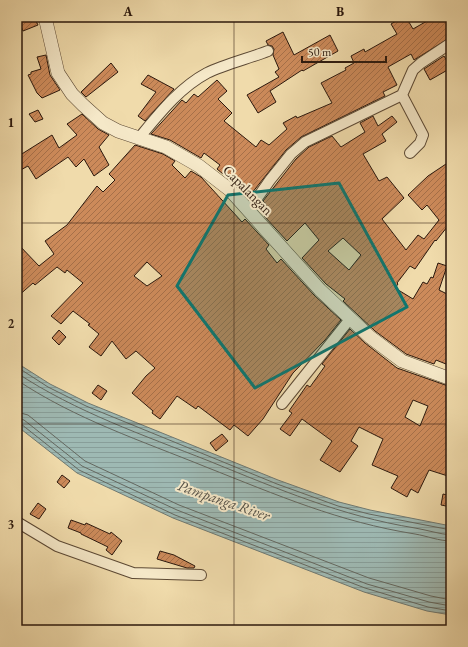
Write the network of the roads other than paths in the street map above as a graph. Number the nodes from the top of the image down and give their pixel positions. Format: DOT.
graph roads {
  1 [pos="45,17"];
  2 [pos="451,43"];
  3 [pos="268,51"];
  4 [pos="402,95"];
  5 [pos="139,138"];
  6 [pos="410,153"];
  7 [pos="248,211"];
  8 [pos="350,319"];
  9 [pos="451,379"];
  10 [pos="282,404"];
  11 [pos="17,522"];
  12 [pos="200,575"];
  1 -- 5 [label="street, Capalangan"];
  2 -- 4 [label="street"];
  3 -- 5 [label="street"];
  4 -- 6 [label="street"];
  4 -- 7 [label="street"];
  5 -- 7 [label="street, Capalangan"];
  7 -- 8 [label="street, Capalangan"];
  8 -- 9 [label="street, Capalangan"];
  8 -- 10 [label="street"];
  11 -- 12 [label="street"];
}
